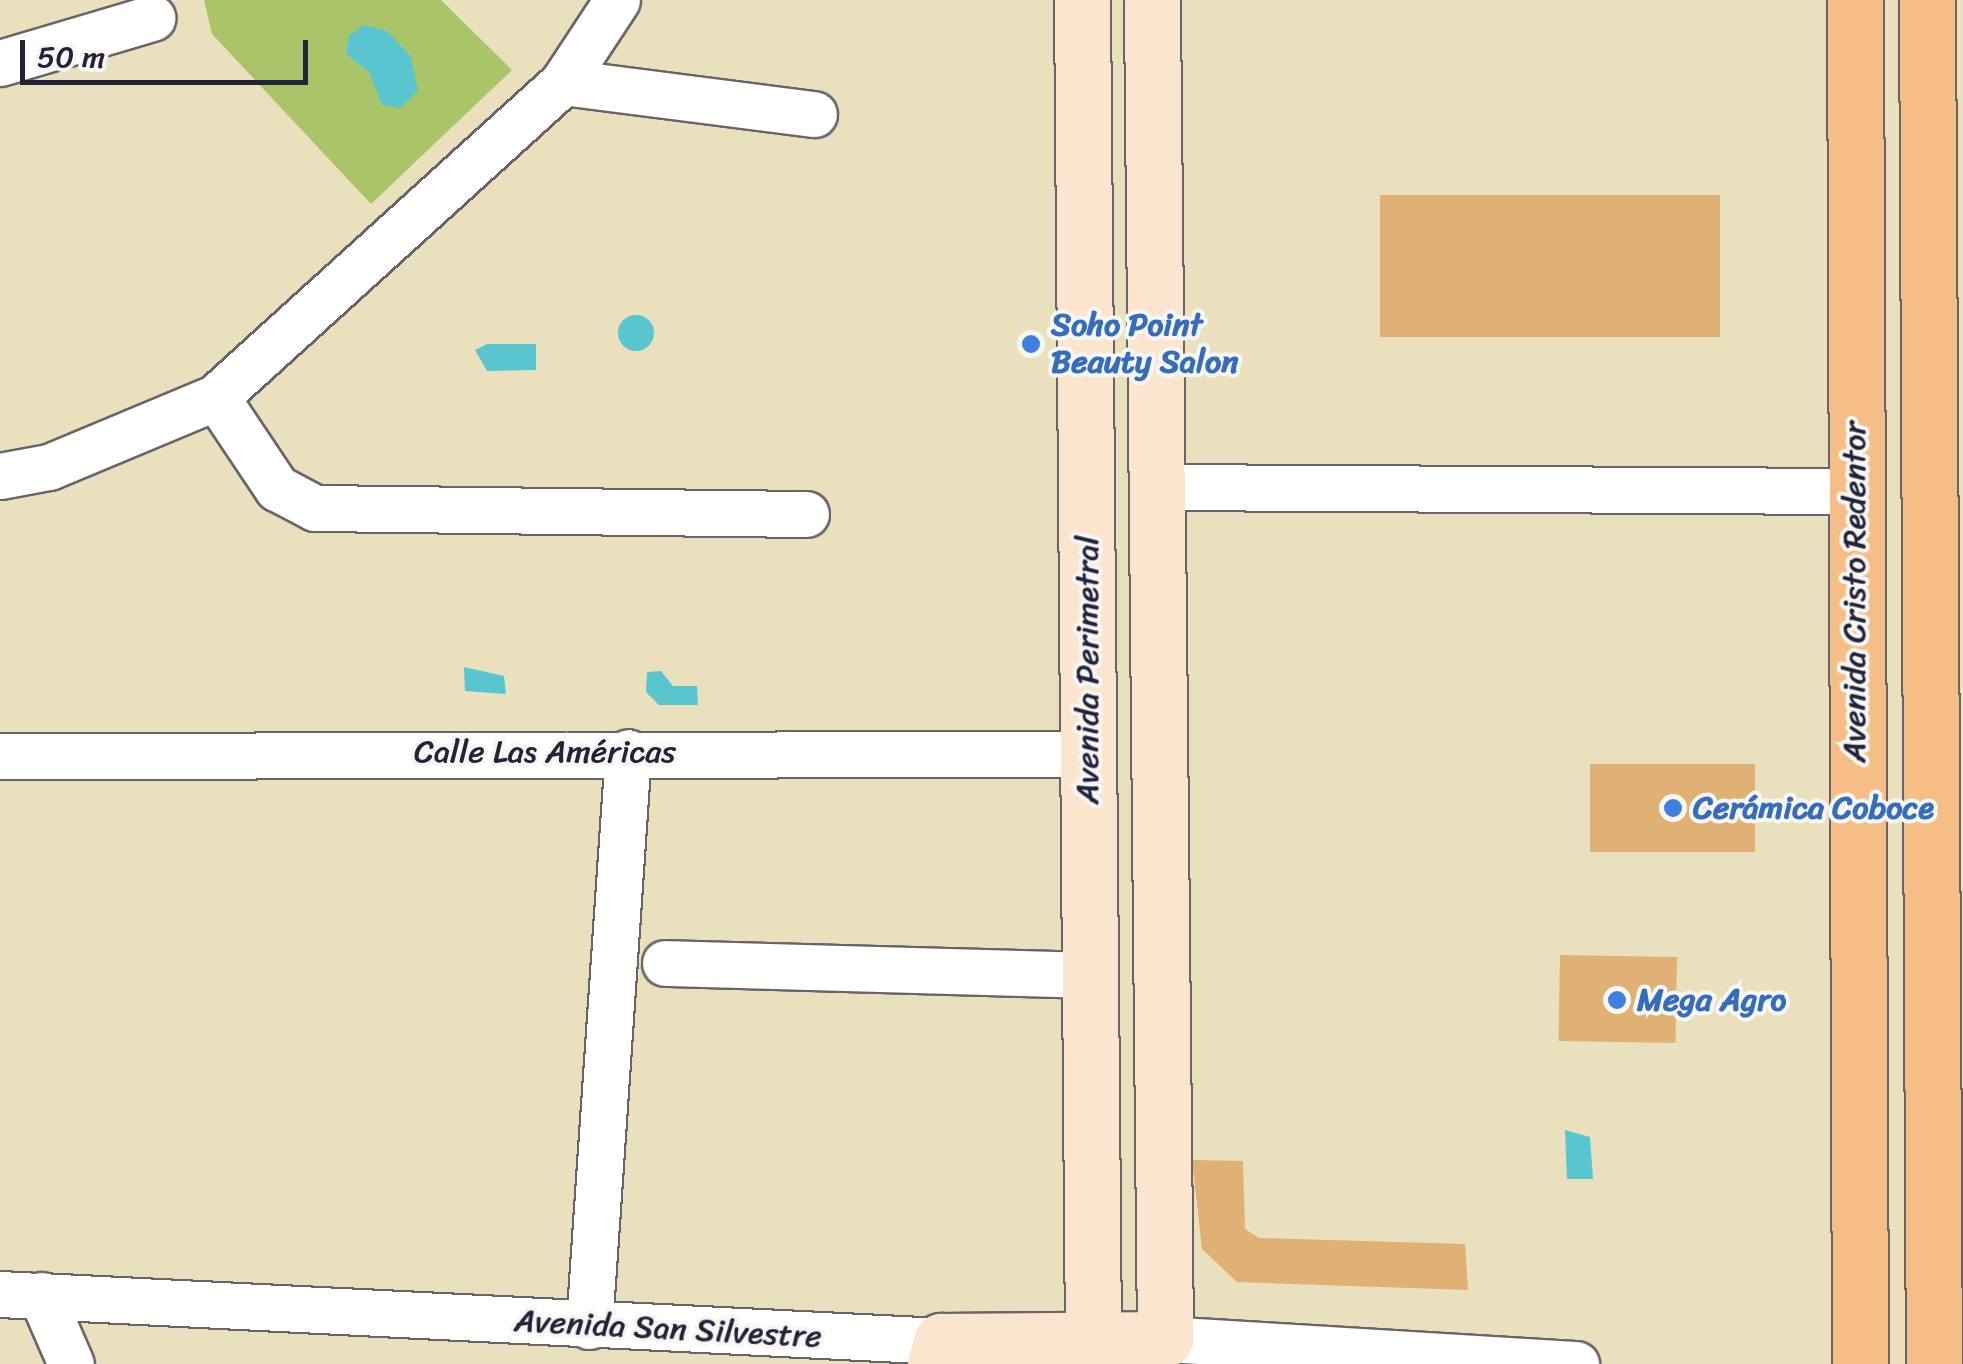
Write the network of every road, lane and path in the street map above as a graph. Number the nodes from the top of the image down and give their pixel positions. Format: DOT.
graph roads {
  1 [pos="617,0"];
  2 [pos="1082,0"];
  3 [pos="1152,0"];
  4 [pos="1855,0"];
  5 [pos="1927,0"];
  6 [pos="152,18"];
  7 [pos="0,63"];
  8 [pos="563,82"];
  9 [pos="814,114"];
  10 [pos="216,397"];
  11 [pos="0,476"];
  12 [pos="1157,488"];
  13 [pos="1854,491"];
  14 [pos="806,514"];
  15 [pos="1158,617"];
  16 [pos="1088,619"];
  17 [pos="628,752"];
  18 [pos="1089,754"];
  19 [pos="0,756"];
  20 [pos="665,963"];
  21 [pos="1087,974"];
  22 [pos="1948,1080"];
  23 [pos="20,1294"];
  24 [pos="590,1326"];
  25 [pos="1165,1339"];
  26 [pos="1093,1341"];
  27 [pos="938,1352"];
  28 [pos="1321,1357"];
  29 [pos="72,1364"];
  30 [pos="1576,1364"];
  31 [pos="1860,1364"];
  32 [pos="1934,1364"];
  1 -- 8 [label="street"];
  2 -- 16 [label="street, Avenida Perimetral"];
  3 -- 12 [label="street"];
  4 -- 13 [label="highway, Avenida Cristo Redentor"];
  5 -- 22 [label="highway"];
  6 -- 7 [label="street"];
  8 -- 9 [label="street"];
  8 -- 10 [label="street"];
  10 -- 11 [label="street"];
  10 -- 14 [label="street"];
  12 -- 13 [label="street"];
  12 -- 15 [label="street"];
  13 -- 31 [label="highway, Avenida Cristo Redentor"];
  15 -- 16 [label="street"];
  15 -- 25 [label="street"];
  16 -- 18 [label="street, Avenida Perimetral"];
  17 -- 18 [label="street, Calle Las Américas"];
  17 -- 19 [label="street, Calle Las Américas"];
  17 -- 24 [label="street"];
  18 -- 21 [label="street, Avenida Perimetral"];
  20 -- 21 [label="street"];
  21 -- 26 [label="street, Avenida Perimetral"];
  22 -- 32 [label="highway"];
  23 -- 24 [label="street, Avenida San Silvestre"];
  23 -- 29 [label="street"];
  24 -- 27 [label="street, Avenida San Silvestre"];
  25 -- 26 [label="street, Avenida San Silvestre"];
  25 -- 28 [label="street, Avenida San Silvestre"];
  26 -- 27 [label="street, Avenida San Silvestre"];
  28 -- 30 [label="street, Avenida San Silvestre"];
}
